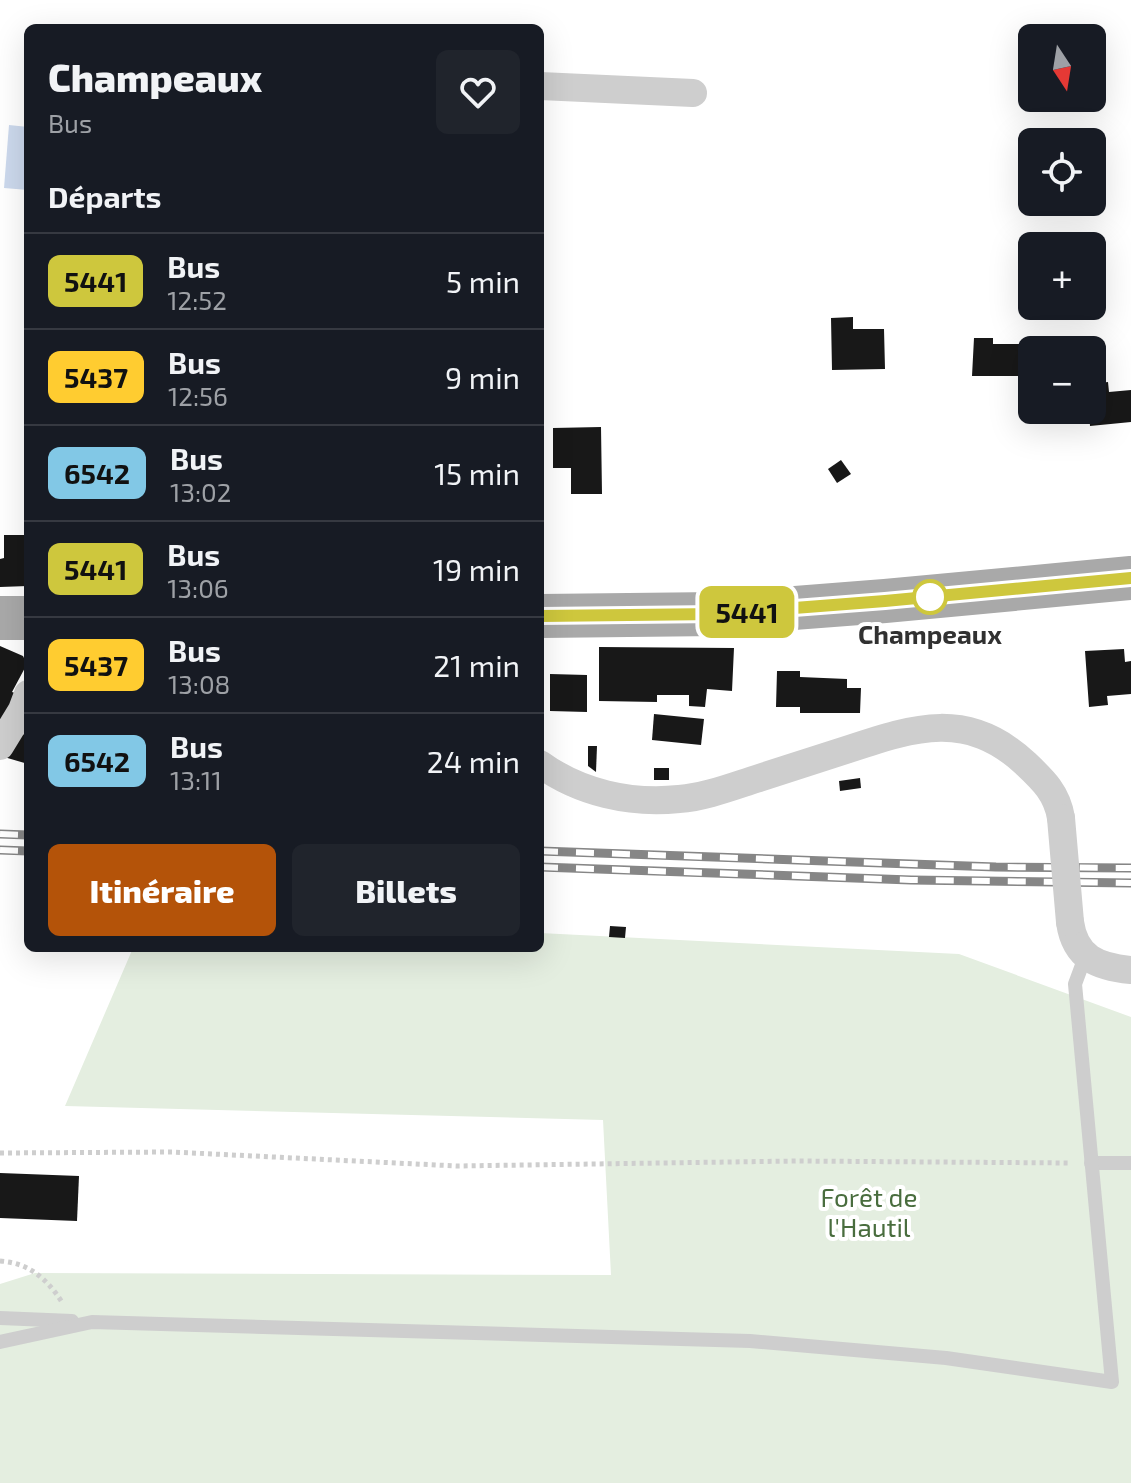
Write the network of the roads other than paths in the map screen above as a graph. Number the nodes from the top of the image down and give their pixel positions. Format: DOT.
graph roads {
  1 [pos="544,86"];
  2 [pos="693,93"];
  3 [pos="1131,578"];
  4 [pos="544,616"];
  5 [pos="0,618"];
  6 [pos="24,618"];
  7 [pos="24,708"];
  8 [pos="0,746"];
  9 [pos="544,767"];
  10 [pos="1085,957"];
  11 [pos="1131,970"];
  12 [pos="1091,1163"];
  13 [pos="1131,1163"];
  14 [pos="0,1318"];
  15 [pos="92,1322"];
  16 [pos="0,1342"];
  1 -- 2 [label="street"];
  3 -- 4 [label="main road"];
  5 -- 6 [label="main road"];
  7 -- 8 [label="street"];
  9 -- 10 [label="street, bridge"];
  10 -- 11 [label="street"];
  10 -- 12 [label="lane"];
  12 -- 13 [label="lane"];
  12 -- 15 [label="lane"];
  14 -- 15 [label="lane"];
  15 -- 16 [label="lane"];
}
